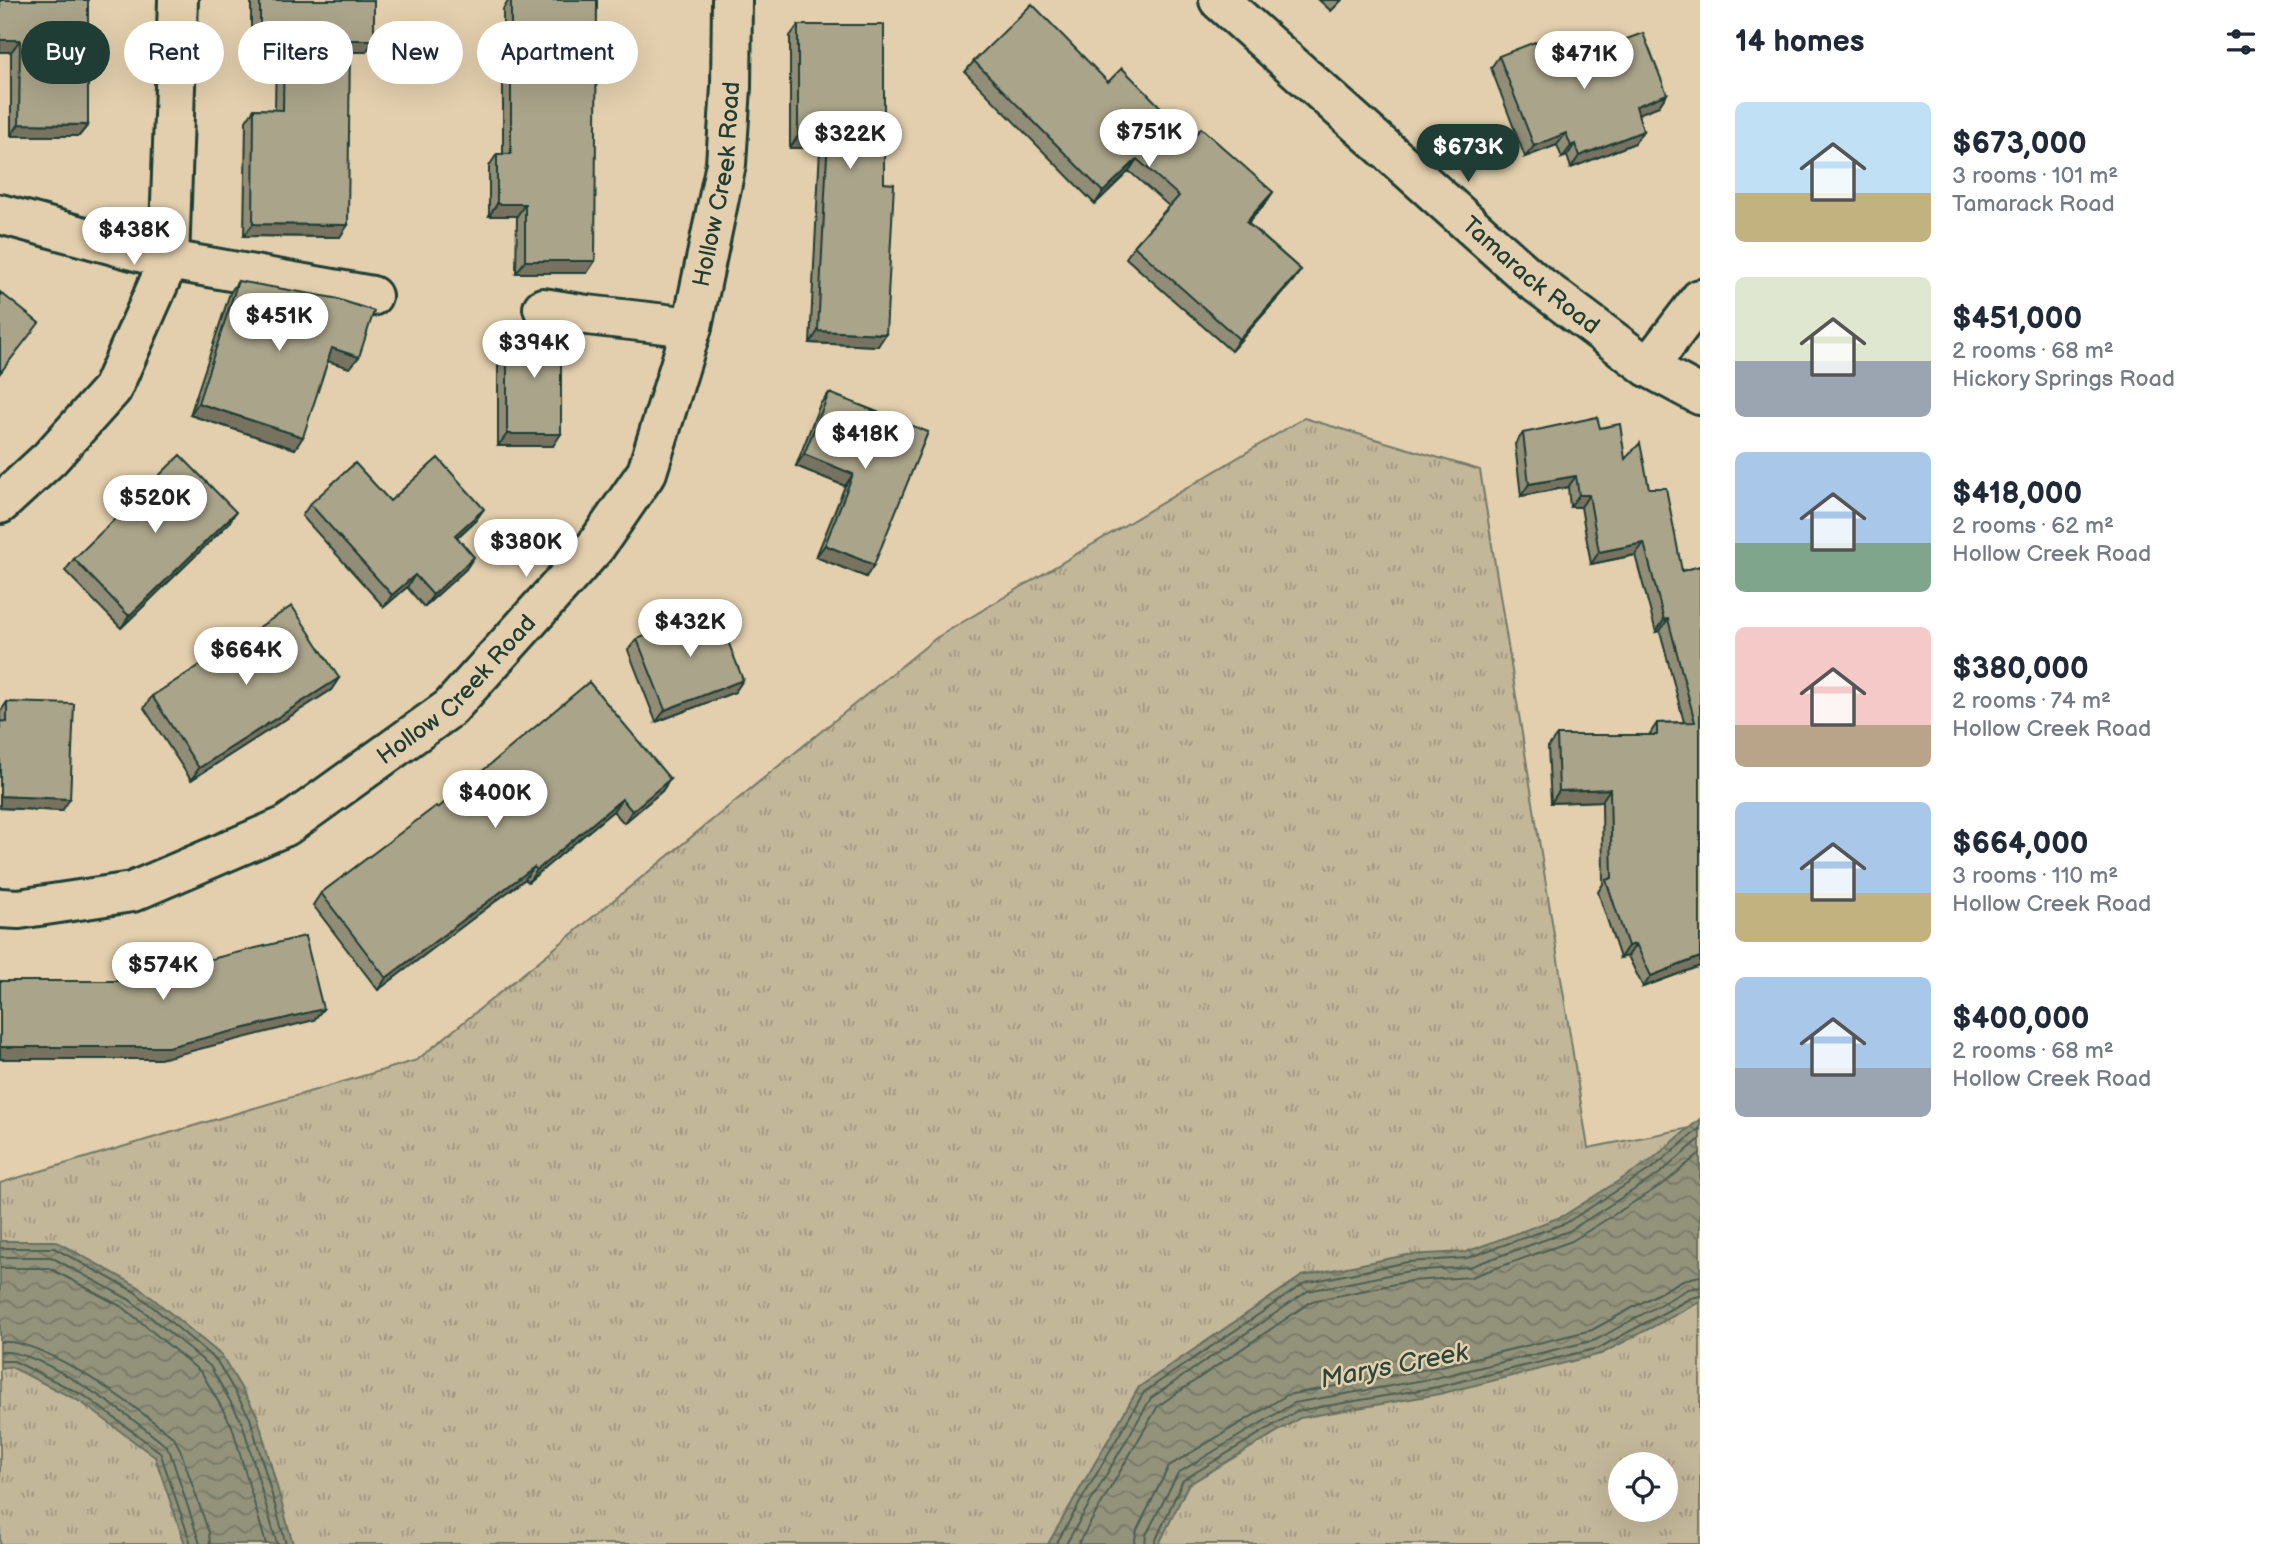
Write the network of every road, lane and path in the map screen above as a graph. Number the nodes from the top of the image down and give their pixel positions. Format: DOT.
graph roads {
  1 [pos="177,0"];
  2 [pos="732,0"];
  3 [pos="1219,0"];
  4 [pos="0,214"];
  5 [pos="169,260"];
  6 [pos="372,296"];
  7 [pos="1700,299"];
  8 [pos="543,307"];
  9 [pos="692,327"];
  10 [pos="1648,367"];
  11 [pos="1700,395"];
  12 [pos="0,504"];
  13 [pos="0,908"];
  1 -- 5 [label="street"];
  2 -- 9 [label="street, Hollow Creek Road"];
  3 -- 10 [label="street, Tamarack Road"];
  4 -- 5 [label="street"];
  5 -- 6 [label="street"];
  5 -- 12 [label="street"];
  7 -- 10 [label="street"];
  8 -- 9 [label="street"];
  9 -- 13 [label="street, Hollow Creek Road"];
  10 -- 11 [label="street, Tamarack Road"];
}
